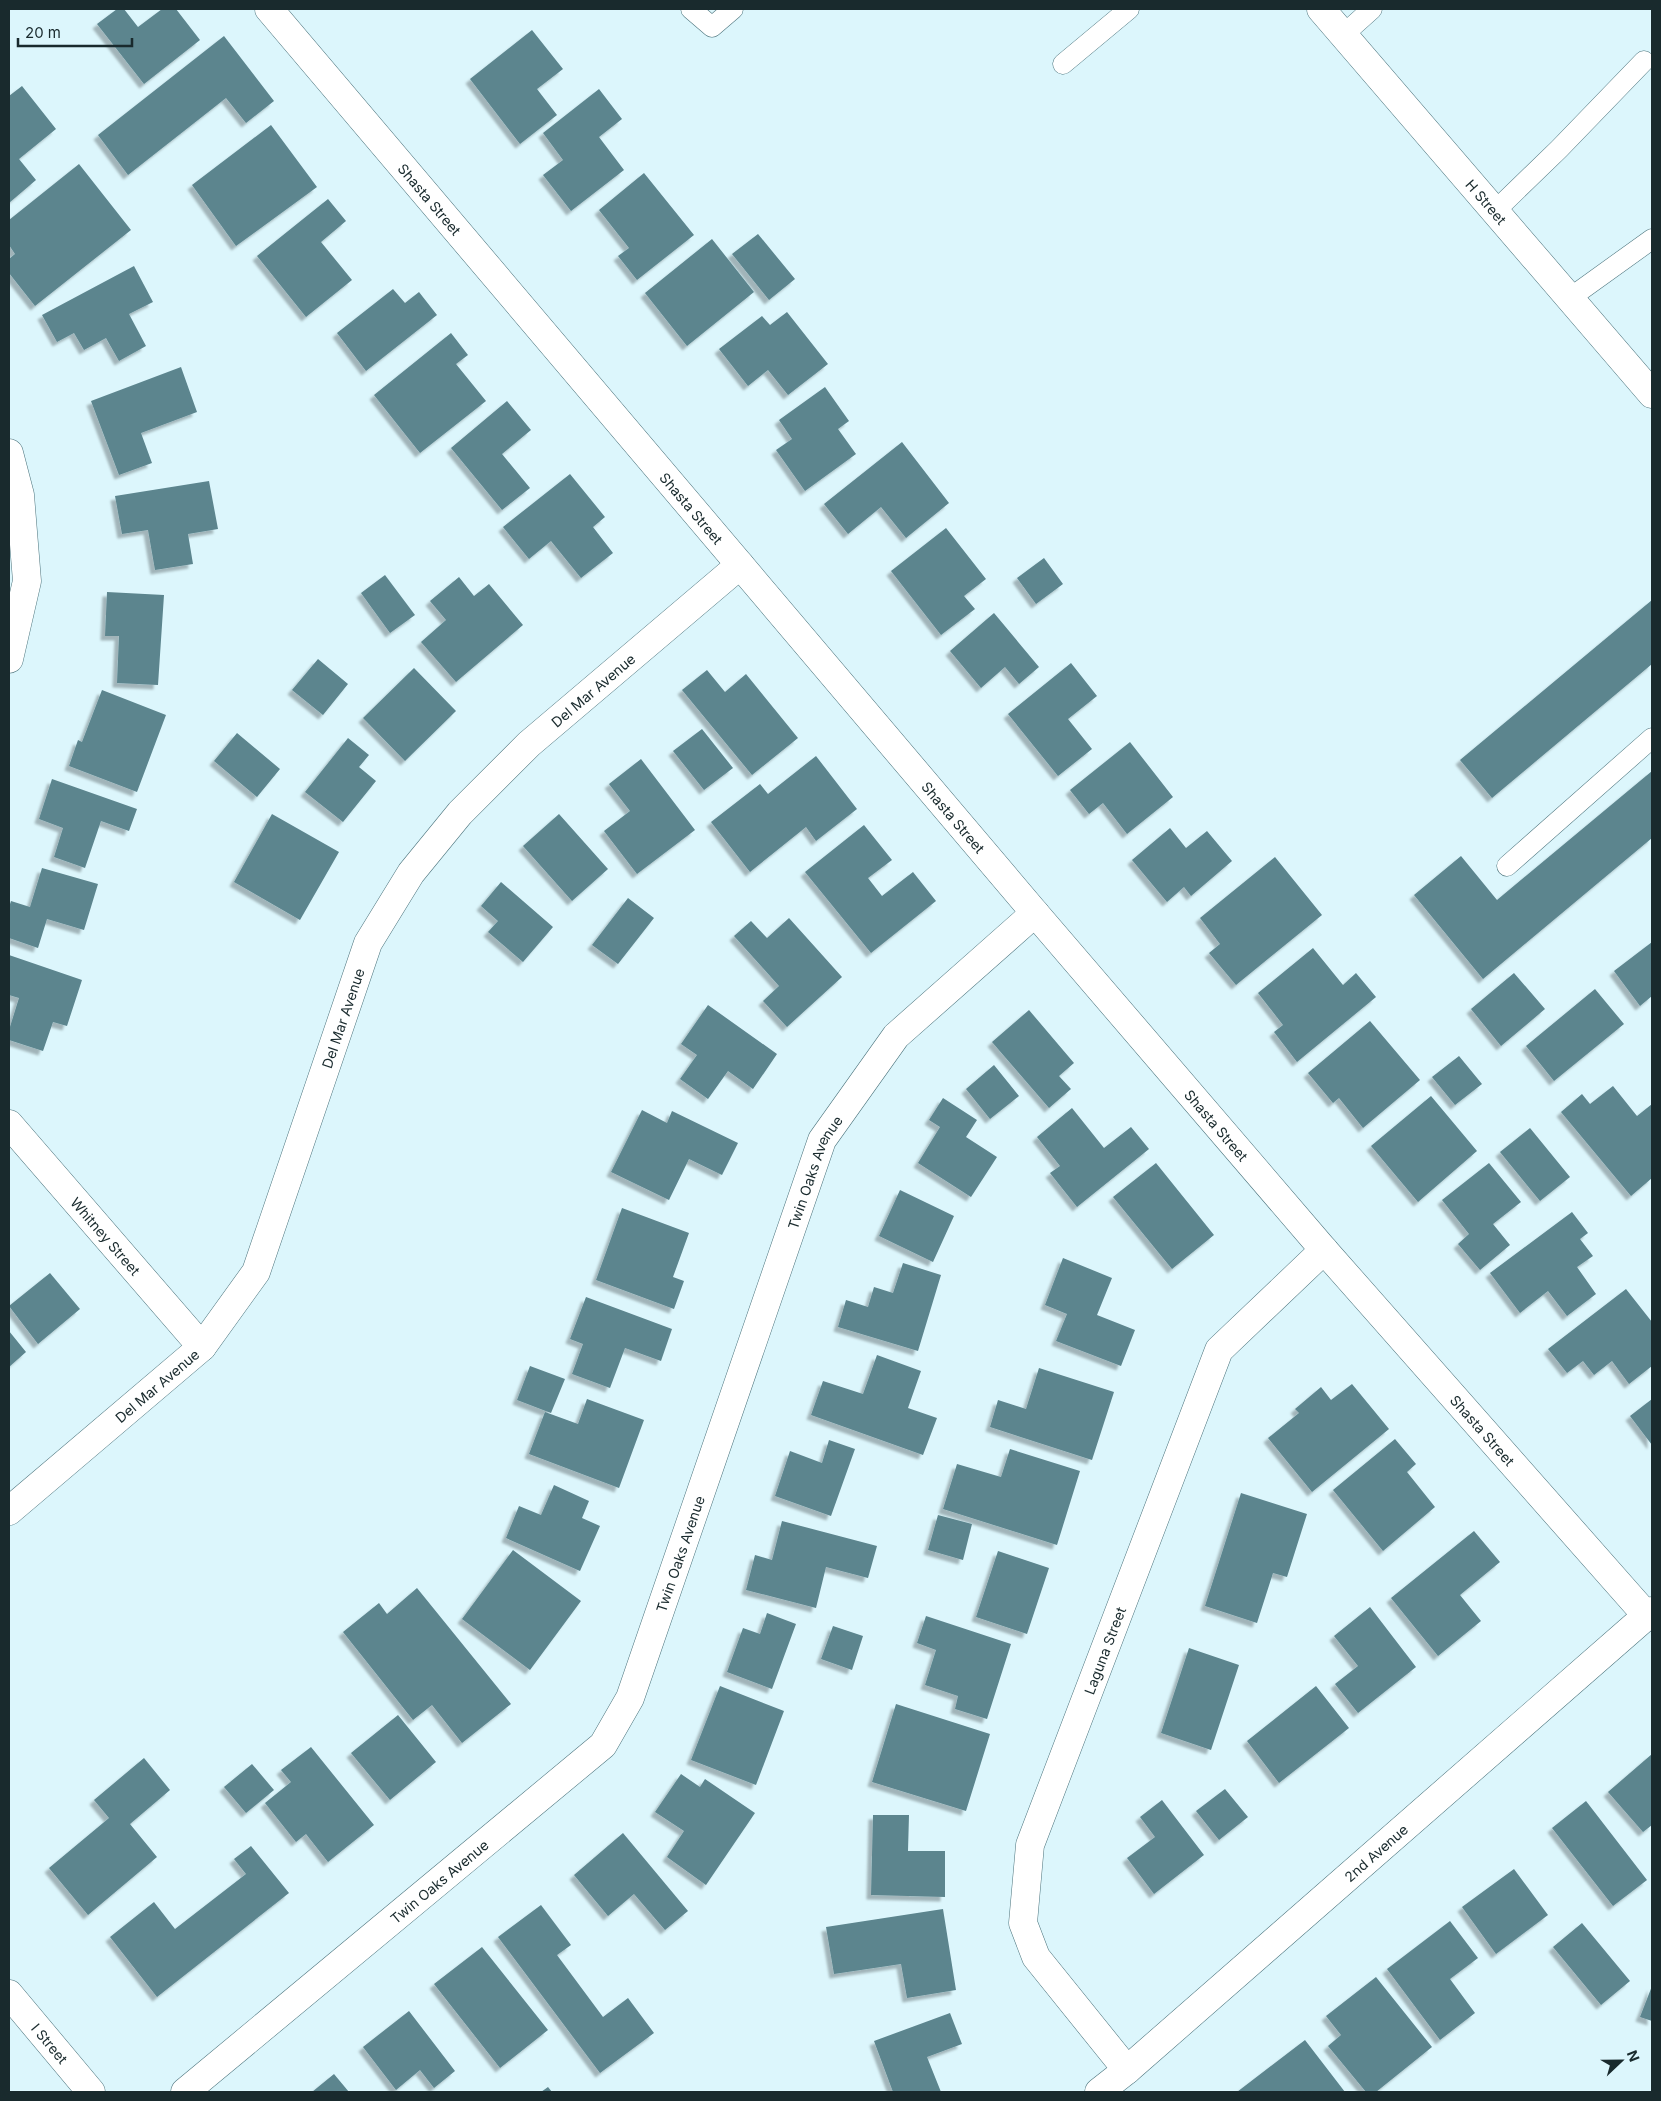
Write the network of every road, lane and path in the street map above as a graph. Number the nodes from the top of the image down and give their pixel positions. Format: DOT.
graph roads {
  1 [pos="269,9"];
  2 [pos="691,9"];
  3 [pos="733,9"];
  4 [pos="1129,9"];
  5 [pos="1321,9"];
  6 [pos="1372,9"];
  7 [pos="1343,35"];
  8 [pos="1644,61"];
  9 [pos="1063,64"];
  10 [pos="1495,211"];
  11 [pos="1652,239"];
  12 [pos="1570,298"];
  13 [pos="1652,394"];
  14 [pos="9,453"];
  15 [pos="740,565"];
  16 [pos="9,659"];
  17 [pos="1652,738"];
  18 [pos="1507,866"];
  19 [pos="1035,914"];
  20 [pos="9,1124"];
  21 [pos="1324,1250"];
  22 [pos="202,1347"];
  23 [pos="9,1511"];
  24 [pos="1650,1614"];
  25 [pos="9,1994"];
  26 [pos="1127,2070"];
  27 [pos="91,2092"];
  28 [pos="185,2092"];
  29 [pos="1099,2092"];
  1 -- 15 [label="street, Shasta Street"];
  2 -- 3 [label="lane"];
  4 -- 9 [label="lane"];
  5 -- 7 [label="street, H Street"];
  6 -- 7 [label="lane"];
  7 -- 10 [label="street, H Street"];
  8 -- 10 [label="lane"];
  10 -- 12 [label="street, H Street"];
  11 -- 12 [label="lane"];
  12 -- 13 [label="street, H Street"];
  14 -- 16 [label="street"];
  15 -- 19 [label="street, Shasta Street"];
  15 -- 22 [label="street, Del Mar Avenue"];
  17 -- 18 [label="lane"];
  19 -- 21 [label="street, Shasta Street"];
  19 -- 28 [label="street, Twin Oaks Avenue"];
  20 -- 22 [label="street, Whitney Street"];
  21 -- 24 [label="street, Shasta Street"];
  21 -- 26 [label="street, Laguna Street"];
  22 -- 23 [label="street, Del Mar Avenue"];
  24 -- 26 [label="street, 2nd Avenue"];
  25 -- 27 [label="street, I Street"];
  26 -- 29 [label="street, 2nd Avenue"];
}
